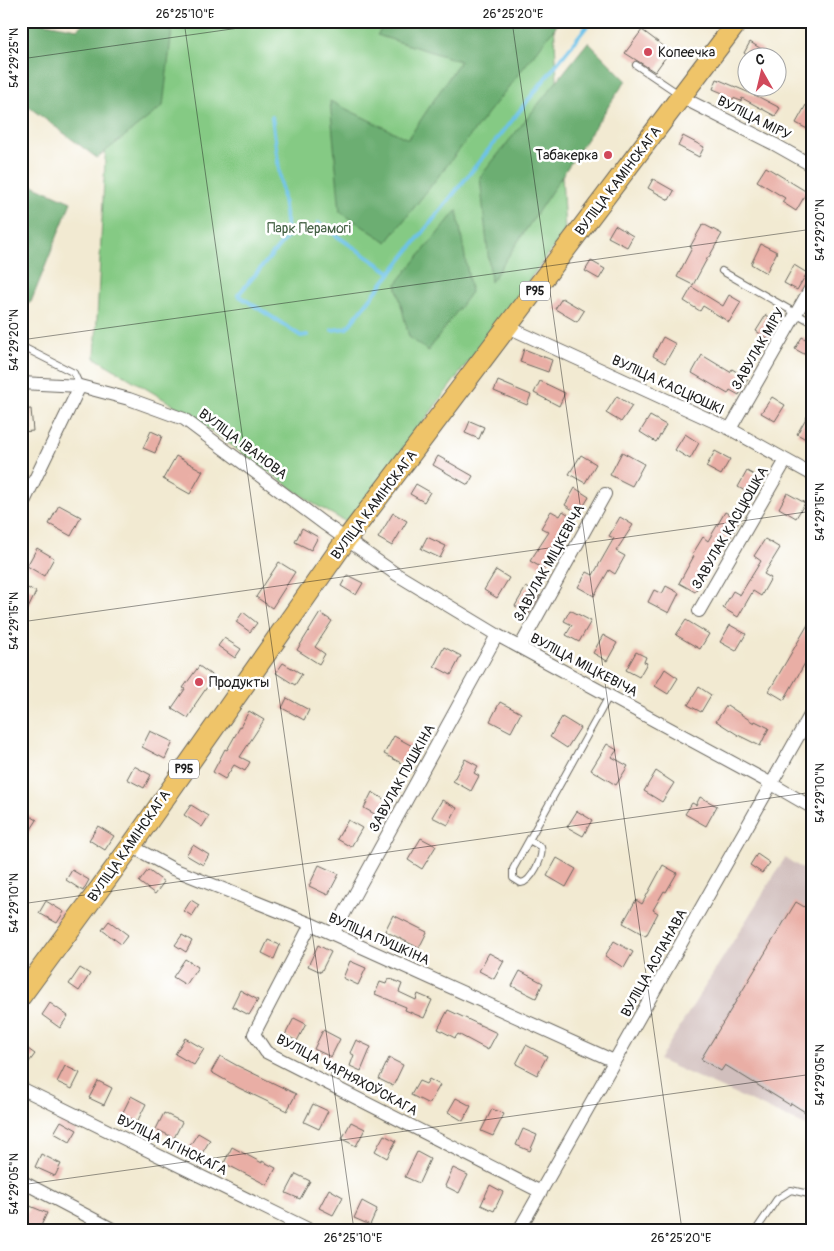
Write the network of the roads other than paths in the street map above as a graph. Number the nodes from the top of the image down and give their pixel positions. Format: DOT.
graph roads {
  1 [pos="738,21"];
  2 [pos="636,65"];
  3 [pos="682,97"];
  4 [pos="813,166"];
  5 [pos="722,271"];
  6 [pos="813,284"];
  7 [pos="796,313"];
  8 [pos="813,323"];
  9 [pos="508,327"];
  10 [pos="21,346"];
  11 [pos="21,383"];
  12 [pos="80,386"];
  13 [pos="730,429"];
  14 [pos="786,460"];
  15 [pos="813,475"];
  16 [pos="605,494"];
  17 [pos="21,508"];
  18 [pos="346,540"];
  19 [pos="700,612"];
  20 [pos="497,635"];
  21 [pos="520,647"];
  22 [pos="609,696"];
  23 [pos="813,710"];
  24 [pos="770,783"];
  25 [pos="813,808"];
  26 [pos="529,840"];
  27 [pos="130,846"];
  28 [pos="311,924"];
  29 [pos="333,934"];
  30 [pos="21,996"];
  31 [pos="614,1061"];
  32 [pos="21,1088"];
  33 [pos="21,1181"];
  34 [pos="541,1192"];
  35 [pos="813,1195"];
  36 [pos="114,1230"];
  37 [pos="310,1230"];
  38 [pos="519,1230"];
  39 [pos="756,1230"];
  1 -- 3 [label="main road, ВУЛІЦА КАМІНСКАГА / Р95"];
  2 -- 3 [label="lane"];
  3 -- 4 [label="street, ВУЛІЦА МІРУ"];
  3 -- 9 [label="main road, ВУЛІЦА КАМІНСКАГА / Р95"];
  5 -- 7 [label="lane"];
  6 -- 7 [label="street, ЗАВУЛАК МІРУ"];
  7 -- 8 [label="lane"];
  7 -- 13 [label="street, ЗАВУЛАК МІРУ"];
  9 -- 13 [label="street, ВУЛІЦА КАСЦЮШКІ"];
  9 -- 18 [label="main road, ВУЛІЦА КАМІНСКАГА / Р95"];
  10 -- 12 [label="lane"];
  11 -- 12 [label="street, ВУЛІЦА ІВАНОВА"];
  12 -- 17 [label="street"];
  12 -- 18 [label="street, ВУЛІЦА ІВАНОВА"];
  13 -- 14 [label="street, ВУЛІЦА КАСЦЮШКІ"];
  14 -- 15 [label="street, ВУЛІЦА КАСЦЮШКІ"];
  14 -- 19 [label="street, ЗАВУЛАК КАСЦЮШКА"];
  16 -- 21 [label="street, ЗАВУЛАК МІЦКЕВІЧА"];
  18 -- 20 [label="street, ВУЛІЦА МІЦКЕВІЧА"];
  18 -- 27 [label="main road, ВУЛІЦА КАМІНСКАГА / Р95"];
  20 -- 21 [label="street, ВУЛІЦА МІЦКЕВІЧА"];
  20 -- 29 [label="street, ЗАВУЛАК ПУШКІНА"];
  21 -- 22 [label="street, ВУЛІЦА МІЦКЕВІЧА"];
  22 -- 24 [label="street, ВУЛІЦА МІЦКЕВІЧА"];
  22 -- 26 [label="lane"];
  23 -- 24 [label="street, ВУЛІЦА АСЛАНАВА"];
  24 -- 25 [label="street, ВУЛІЦА МІЦКЕВІЧА"];
  24 -- 31 [label="street, ВУЛІЦА АСЛАНАВА"];
  26 -- 26 [label="lane"];
  27 -- 28 [label="street, ВУЛІЦА ПУШКІНА"];
  27 -- 30 [label="main road, ВУЛІЦА КАМІНСКАГА / Р95"];
  28 -- 29 [label="street, ВУЛІЦА ПУШКІНА"];
  28 -- 34 [label="street, ВУЛІЦА ЧАРНЯХОЎСКАГА"];
  29 -- 31 [label="street, ВУЛІЦА ПУШКІНА"];
  31 -- 34 [label="street, ВУЛІЦА АСЛАНАВА"];
  32 -- 37 [label="street, ВУЛІЦА АГІНСКАГА"];
  33 -- 36 [label="street"];
  34 -- 38 [label="street, ВУЛІЦА АСЛАНАВА"];
  35 -- 39 [label="lane"];
}
